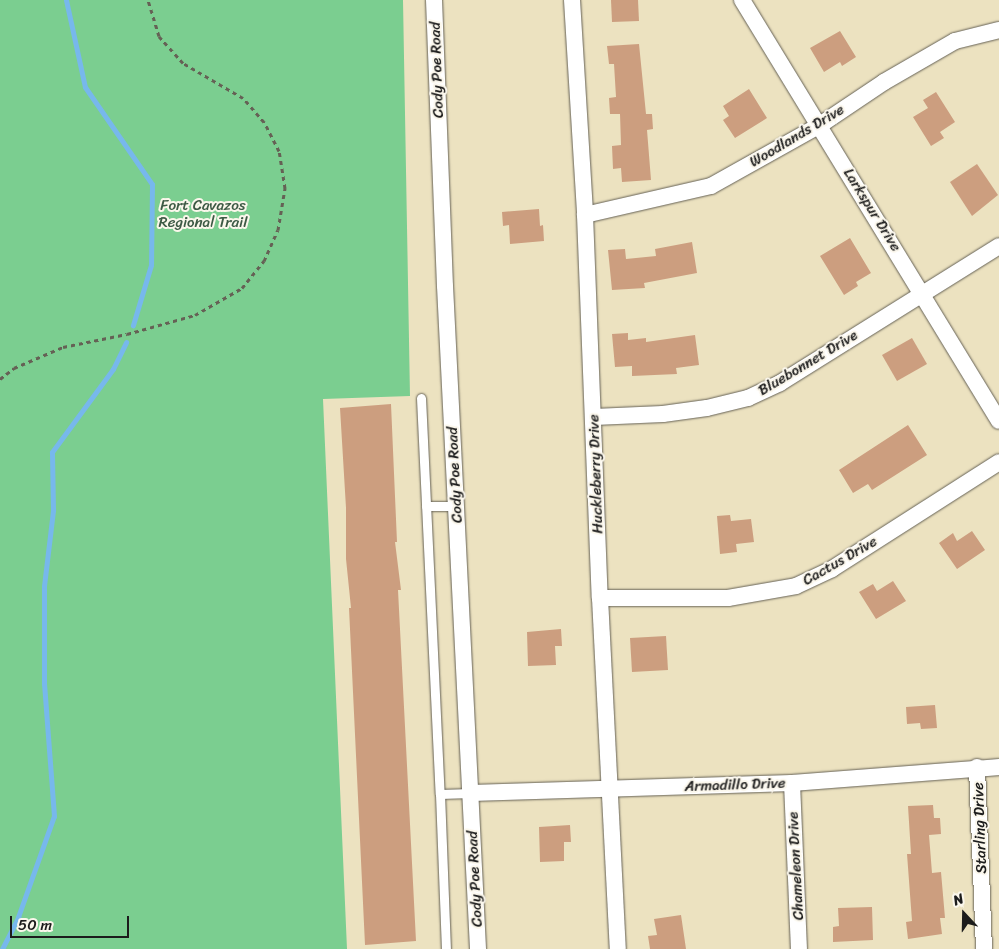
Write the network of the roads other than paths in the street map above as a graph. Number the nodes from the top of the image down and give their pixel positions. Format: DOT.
graph roads {
  1 [pos="434,0"];
  2 [pos="572,0"];
  3 [pos="742,0"];
  4 [pos="999,30"];
  5 [pos="820,125"];
  6 [pos="585,214"];
  7 [pos="999,246"];
  8 [pos="923,293"];
  9 [pos="421,398"];
  10 [pos="594,417"];
  11 [pos="999,421"];
  12 [pos="999,462"];
  13 [pos="426,506"];
  14 [pos="456,506"];
  15 [pos="600,598"];
  16 [pos="977,767"];
  17 [pos="999,767"];
  18 [pos="792,783"];
  19 [pos="609,790"];
  20 [pos="471,793"];
  21 [pos="440,794"];
  22 [pos="446,949"];
  23 [pos="478,949"];
  24 [pos="618,949"];
  25 [pos="800,949"];
  26 [pos="984,949"];
  1 -- 14 [label="street, Cody Poe Road"];
  2 -- 6 [label="street, Huckleberry Drive"];
  3 -- 5 [label="street, Larkspur Drive"];
  4 -- 5 [label="street, Woodlands Drive"];
  5 -- 6 [label="street, Woodlands Drive"];
  5 -- 8 [label="street, Larkspur Drive"];
  6 -- 10 [label="street, Huckleberry Drive"];
  7 -- 8 [label="street, Bluebonnet Drive"];
  8 -- 10 [label="street, Bluebonnet Drive"];
  8 -- 11 [label="street, Larkspur Drive"];
  9 -- 13 [label="lane"];
  10 -- 15 [label="street, Huckleberry Drive"];
  12 -- 15 [label="street, Cactus Drive"];
  13 -- 14 [label="lane"];
  13 -- 21 [label="lane"];
  14 -- 20 [label="street, Cody Poe Road"];
  15 -- 19 [label="street, Huckleberry Drive"];
  16 -- 17 [label="street, Armadillo Drive"];
  16 -- 18 [label="street, Armadillo Drive"];
  16 -- 26 [label="street, Starling Drive"];
  18 -- 19 [label="street, Armadillo Drive"];
  18 -- 25 [label="street, Chameleon Drive"];
  19 -- 20 [label="street, Armadillo Drive"];
  19 -- 24 [label="street, Huckleberry Drive"];
  20 -- 21 [label="lane"];
  20 -- 23 [label="street, Cody Poe Road"];
  21 -- 22 [label="lane"];
}
